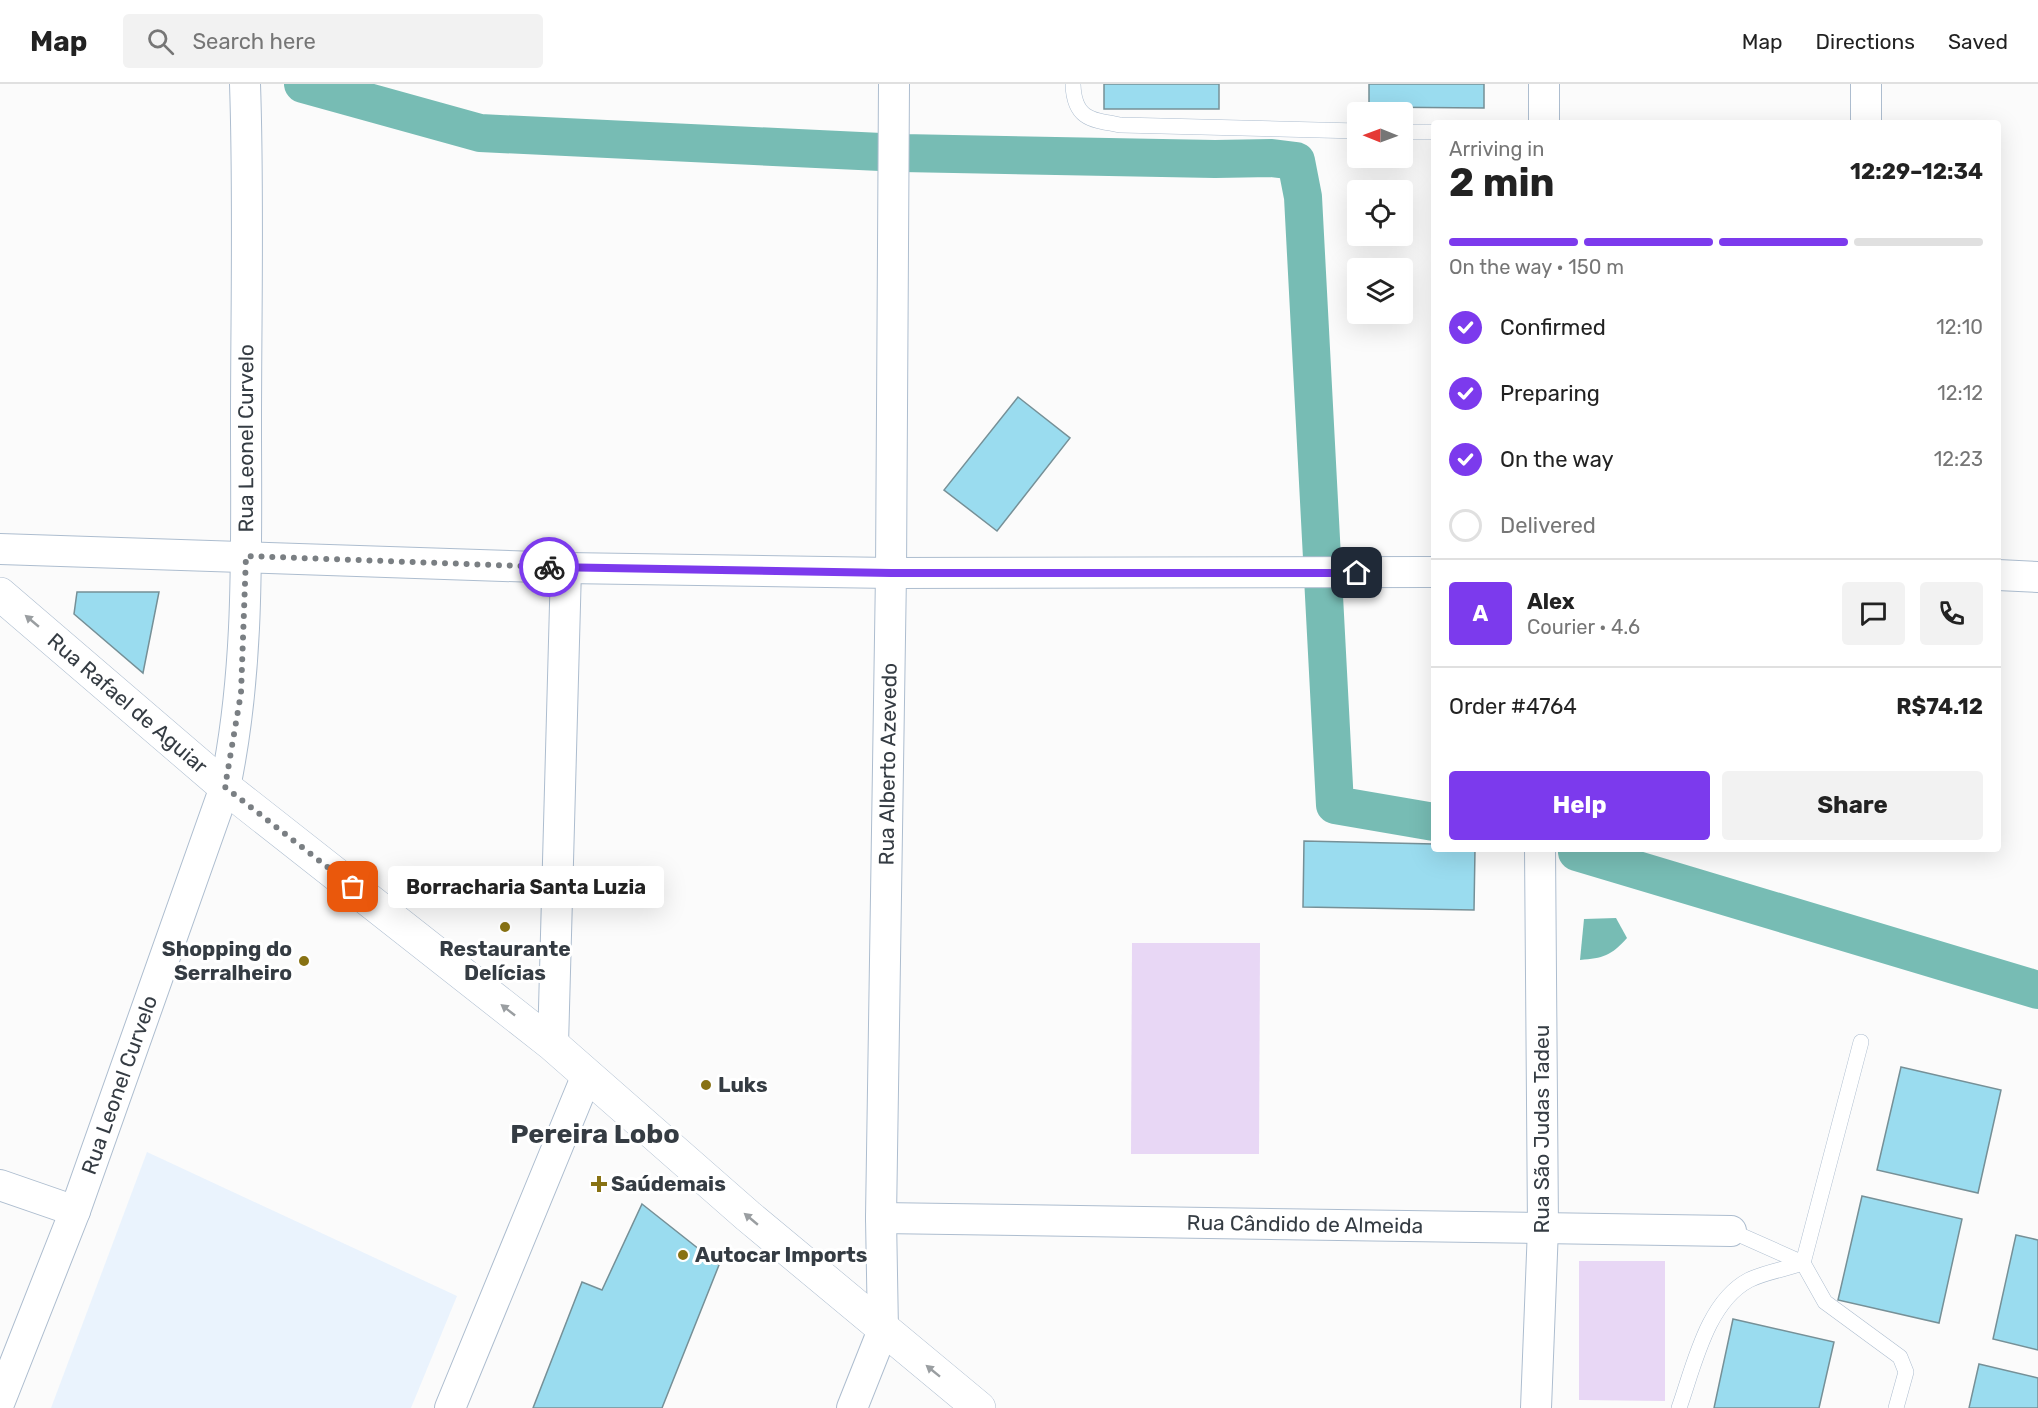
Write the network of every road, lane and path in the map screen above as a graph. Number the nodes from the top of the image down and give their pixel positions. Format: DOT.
graph roads {
  1 [pos="245,84"];
  2 [pos="894,84"];
  3 [pos="1073,84"];
  4 [pos="1544,84"];
  5 [pos="1866,84"];
  6 [pos="1544,120"];
  7 [pos="1866,120"];
  8 [pos="1347,130"];
  9 [pos="1413,132"];
  10 [pos="1431,132"];
  11 [pos="0,549"];
  12 [pos="246,556"];
  13 [pos="566,568"];
  14 [pos="1431,572"];
  15 [pos="891,573"];
  16 [pos="2001,575"];
  17 [pos="2038,577"];
  18 [pos="0,594"];
  19 [pos="225,787"];
  20 [pos="1540,852"];
  21 [pos="1861,1042"];
  22 [pos="553,1045"];
  23 [pos="586,1075"];
  24 [pos="0,1185"];
  25 [pos="75,1211"];
  26 [pos="880,1218"];
  27 [pos="1543,1228"];
  28 [pos="1731,1231"];
  29 [pos="1803,1263"];
  30 [pos="883,1330"];
  31 [pos="0,1401"];
  32 [pos="450,1408"];
  33 [pos="852,1408"];
  34 [pos="979,1408"];
  35 [pos="1536,1408"];
  36 [pos="1678,1408"];
  37 [pos="1896,1408"];
  1 -- 12 [label="street, Rua Leonel Curvelo"];
  2 -- 15 [label="street, Rua Alberto Azevedo"];
  3 -- 8 [label="lane"];
  4 -- 6 [label="street"];
  5 -- 7 [label="street"];
  9 -- 10 [label="lane"];
  11 -- 12 [label="street"];
  12 -- 13 [label="street"];
  12 -- 19 [label="street, Rua Leonel Curvelo"];
  13 -- 15 [label="street"];
  13 -- 22 [label="street"];
  14 -- 15 [label="street"];
  15 -- 26 [label="street, Rua Alberto Azevedo"];
  16 -- 17 [label="street"];
  19 -- 18 [label="street, Rua Rafael de Aguiar, one-way"];
  22 -- 19 [label="street, Rua Rafael de Aguiar, one-way"];
  19 -- 25 [label="street, Rua Leonel Curvelo"];
  20 -- 27 [label="street, Rua São Judas Tadeu"];
  21 -- 29 [label="lane"];
  22 -- 23 [label="street, Rua Rafael de Aguiar"];
  30 -- 23 [label="street, Rua Rafael de Aguiar, one-way"];
  23 -- 32 [label="street"];
  24 -- 25 [label="street"];
  25 -- 31 [label="street, Rua Leonel Curvelo"];
  26 -- 27 [label="street, Rua Cândido de Almeida"];
  26 -- 30 [label="street, Rua Alberto Azevedo"];
  27 -- 28 [label="street, Rua Cândido de Almeida"];
  27 -- 35 [label="street, Rua São Judas Tadeu"];
  28 -- 29 [label="lane"];
  29 -- 36 [label="lane"];
  29 -- 37 [label="lane"];
  30 -- 33 [label="street"];
  34 -- 30 [label="street, Rua Rafael de Aguiar, one-way"];
}
